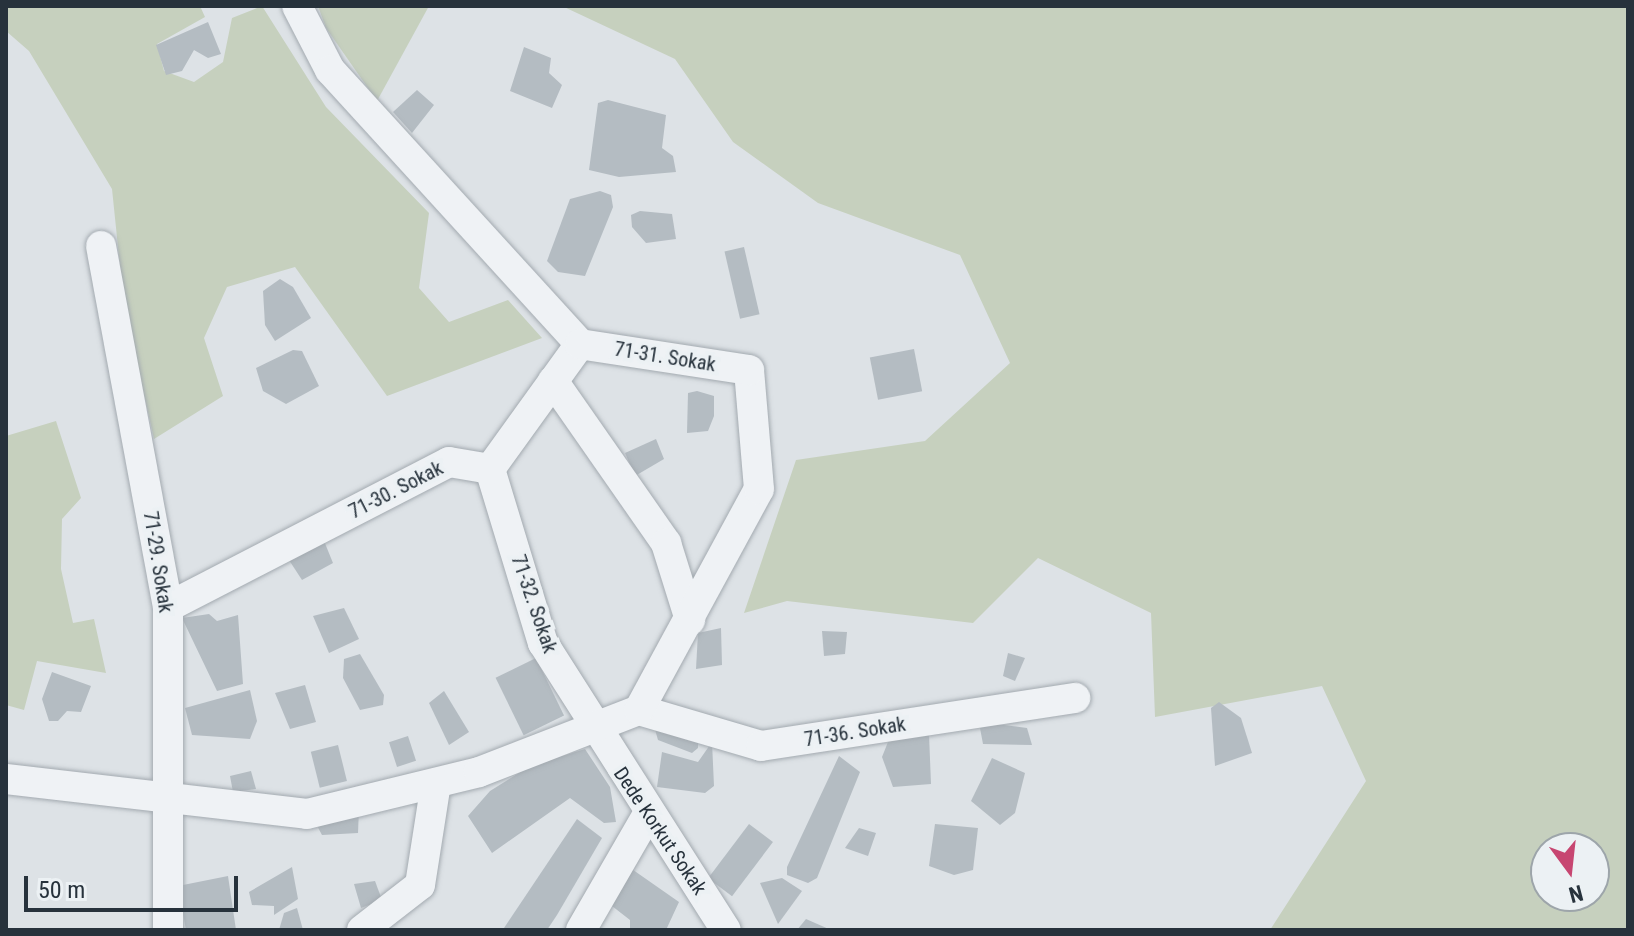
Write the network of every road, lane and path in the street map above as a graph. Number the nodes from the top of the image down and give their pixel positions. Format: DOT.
graph roads {
  1 [pos="297,6"];
  2 [pos="101,246"];
  3 [pos="580,344"];
  4 [pos="553,381"];
  5 [pos="490,469"];
  6 [pos="168,607"];
  7 [pos="690,620"];
  8 [pos="1075,698"];
  9 [pos="639,710"];
  10 [pos="594,732"];
  11 [pos="6,779"];
  12 [pos="436,783"];
  13 [pos="168,802"];
  14 [pos="648,814"];
  15 [pos="168,930"];
  16 [pos="362,930"];
  17 [pos="581,930"];
  18 [pos="726,930"];
  1 -- 3 [label="street"];
  2 -- 6 [label="street, 71-29. Sokak"];
  3 -- 4 [label="street"];
  3 -- 7 [label="street, 71-31. Sokak"];
  4 -- 5 [label="street"];
  4 -- 7 [label="street"];
  5 -- 6 [label="street, 71-30. Sokak"];
  5 -- 10 [label="street, 71-32. Sokak"];
  6 -- 13 [label="street, 71-29. Sokak"];
  7 -- 9 [label="street"];
  8 -- 9 [label="street, 71-36. Sokak"];
  9 -- 10 [label="street"];
  10 -- 12 [label="street"];
  10 -- 14 [label="street, Dede Korkut Sokak"];
  11 -- 13 [label="street"];
  12 -- 13 [label="street"];
  12 -- 16 [label="street"];
  13 -- 15 [label="street, 71-29. Sokak"];
  14 -- 17 [label="street"];
  14 -- 18 [label="street, Dede Korkut Sokak"];
}
